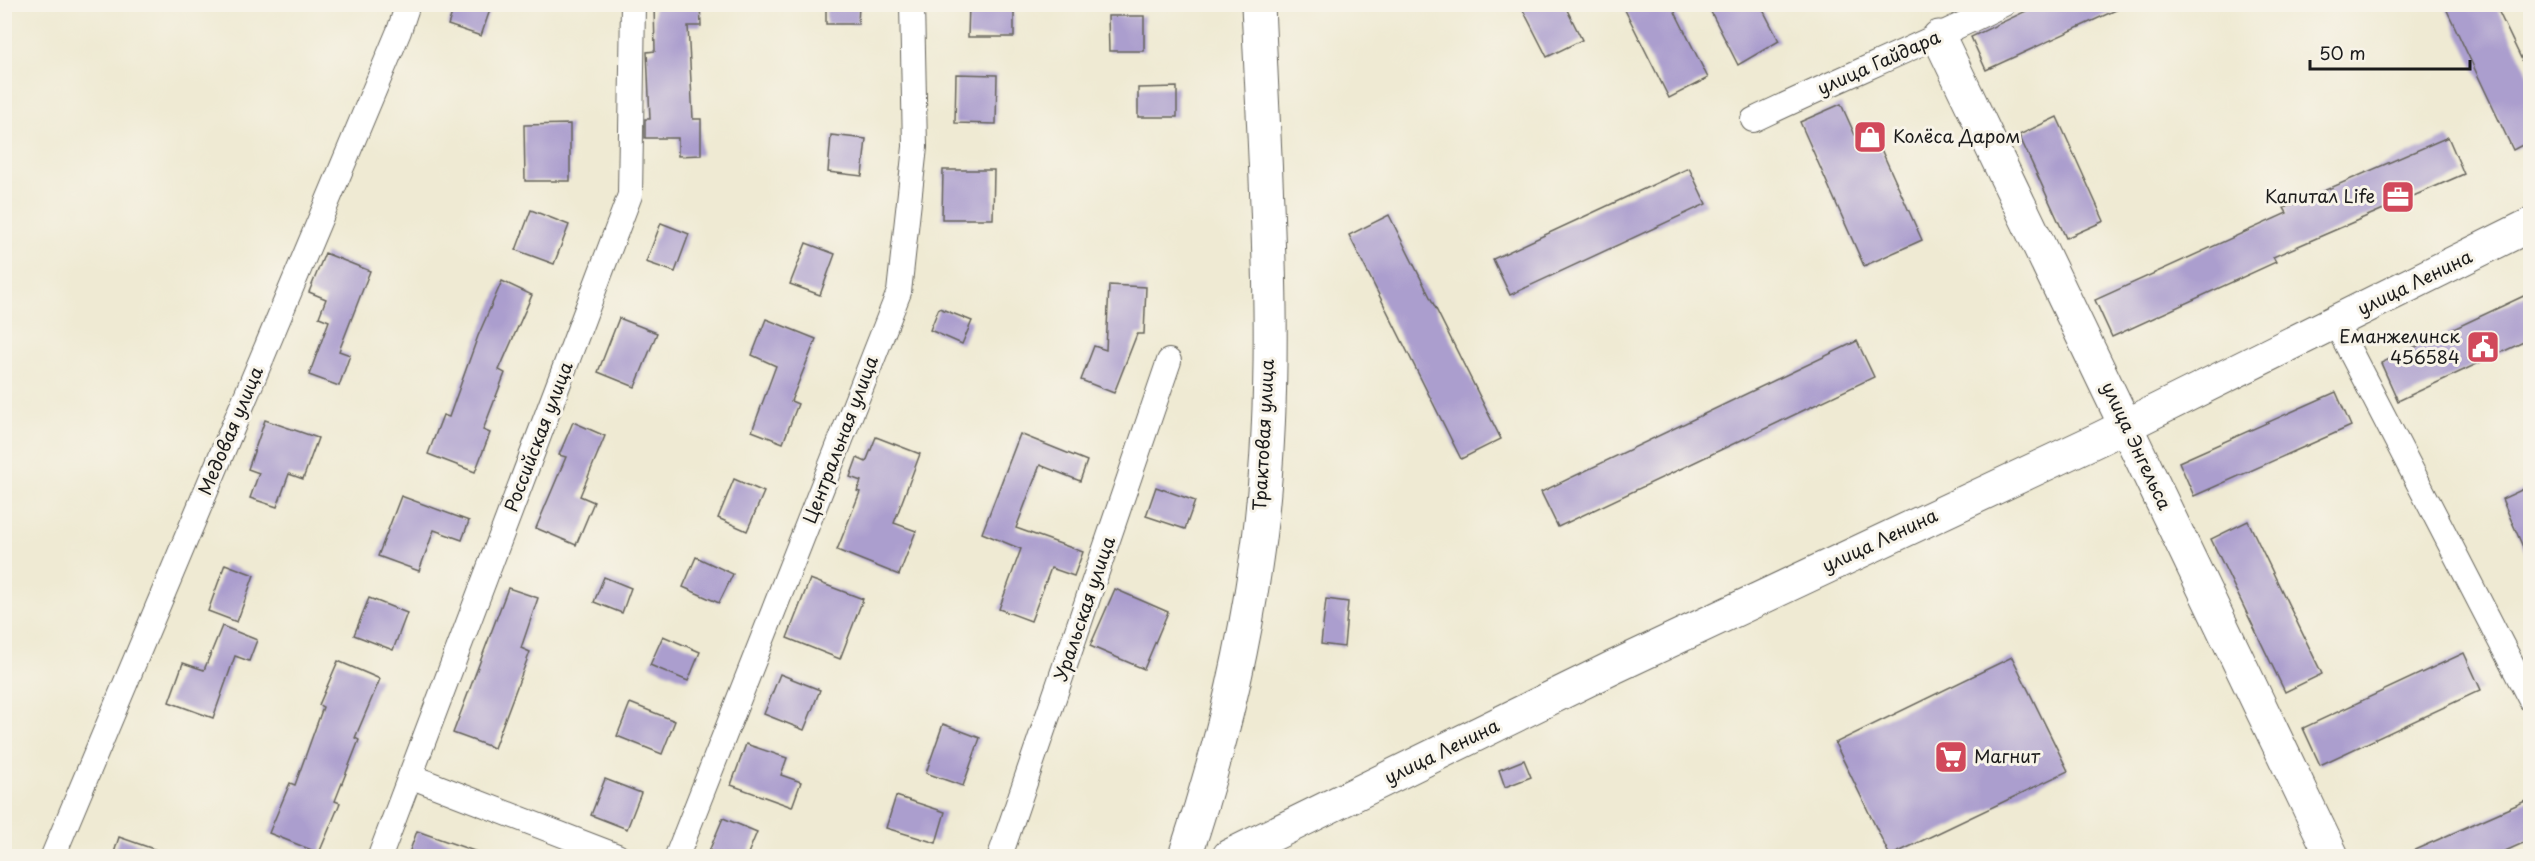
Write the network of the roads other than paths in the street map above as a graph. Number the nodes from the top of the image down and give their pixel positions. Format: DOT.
graph roads {
  1 [pos="408,4"];
  2 [pos="633,4"];
  3 [pos="912,4"];
  4 [pos="1258,4"];
  5 [pos="2004,4"];
  6 [pos="1939,37"];
  7 [pos="1753,120"];
  8 [pos="2530,225"];
  9 [pos="2335,322"];
  10 [pos="1169,361"];
  11 [pos="2127,424"];
  12 [pos="2530,699"];
  13 [pos="410,776"];
  14 [pos="52,856"];
  15 [pos="380,856"];
  16 [pos="617,856"];
  17 [pos="677,856"];
  18 [pos="1000,856"];
  19 [pos="1185,856"];
  20 [pos="1229,856"];
  21 [pos="2332,856"];
  1 -- 14 [label="street, Медовая улица"];
  2 -- 13 [label="street, Российская улица"];
  3 -- 17 [label="street, Центральная улица"];
  4 -- 19 [label="street, Трактовая улица"];
  5 -- 6 [label="street, улица Гайдара"];
  6 -- 7 [label="street, улица Гайдара"];
  6 -- 11 [label="street, улица Энгельса"];
  8 -- 9 [label="street, улица Ленина"];
  9 -- 11 [label="street, улица Ленина"];
  9 -- 12 [label="street"];
  10 -- 18 [label="street, Уральская улица"];
  11 -- 20 [label="street, улица Ленина"];
  11 -- 21 [label="street, улица Энгельса"];
  13 -- 15 [label="street, Российская улица"];
  13 -- 16 [label="street"];
}
